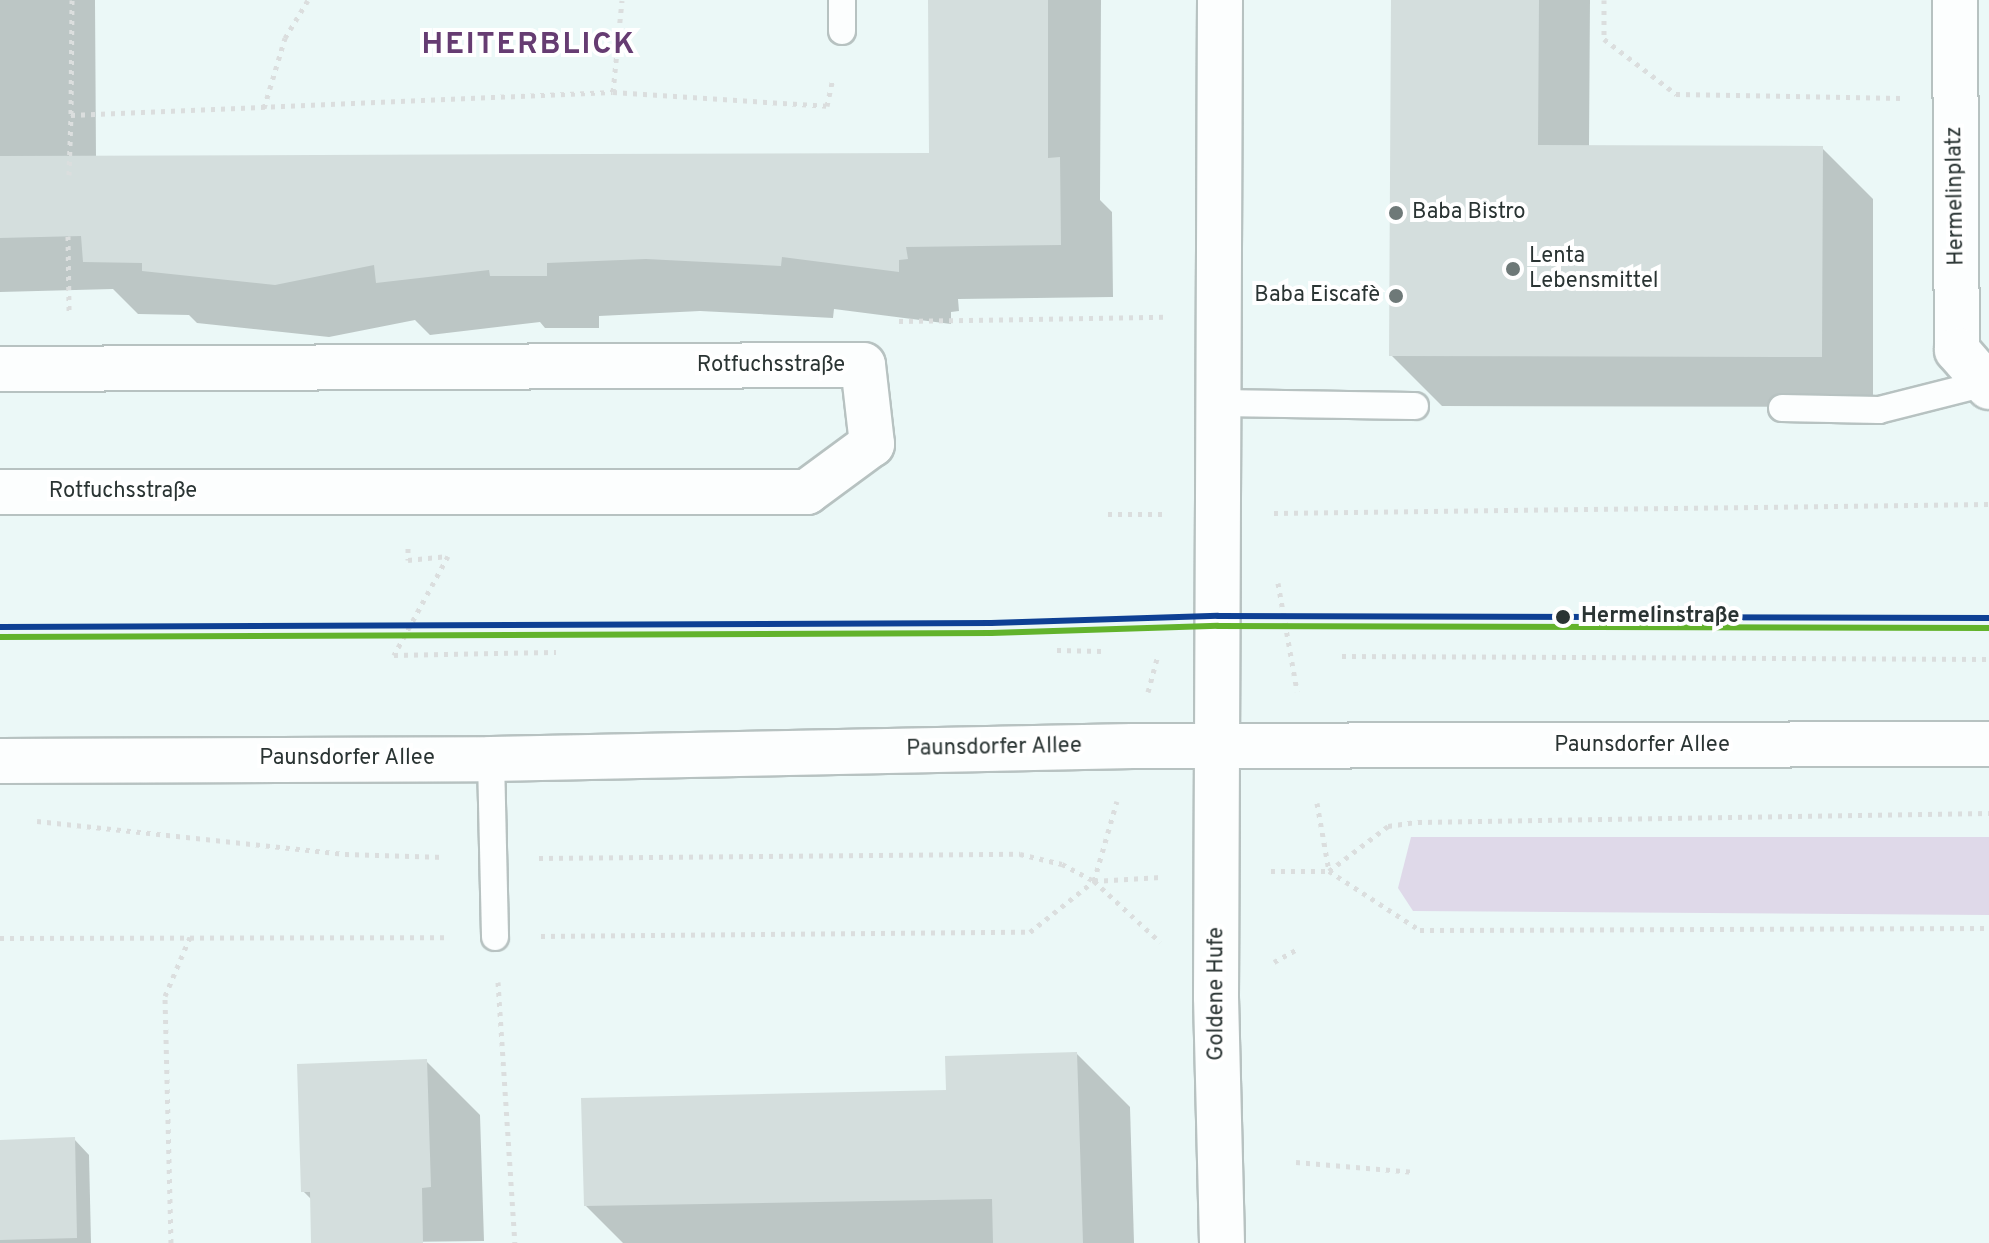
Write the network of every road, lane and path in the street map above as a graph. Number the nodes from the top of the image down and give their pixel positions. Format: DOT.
graph roads {
  1 [pos="72,0"];
  2 [pos="308,0"];
  3 [pos="622,0"];
  4 [pos="842,0"];
  5 [pos="1220,0"];
  6 [pos="1604,0"];
  7 [pos="1955,0"];
  8 [pos="842,31"];
  9 [pos="613,92"];
  10 [pos="1955,98"];
  11 [pos="264,108"];
  12 [pos="71,115"];
  13 [pos="69,175"];
  14 [pos="68,236"];
  15 [pos="1218,316"];
  16 [pos="863,365"];
  17 [pos="0,369"];
  18 [pos="69,372"];
  19 [pos="1986,386"];
  20 [pos="1218,403"];
  21 [pos="1415,406"];
  22 [pos="1782,408"];
  23 [pos="408,491"];
  24 [pos="0,492"];
  25 [pos="1989,504"];
  26 [pos="1266,513"];
  27 [pos="1057,650"];
  28 [pos="1102,651"];
  29 [pos="556,652"];
  30 [pos="1342,656"];
  31 [pos="1989,659"];
  32 [pos="1989,744"];
  33 [pos="1221,746"];
  34 [pos="491,759"];
  35 [pos="0,761"];
  36 [pos="1989,813"];
  37 [pos="30,821"];
  38 [pos="495,858"];
  39 [pos="1094,881"];
  40 [pos="1989,928"];
  41 [pos="1146,929"];
  42 [pos="190,937"];
  43 [pos="495,937"];
  44 [pos="0,938"];
  45 [pos="1296,1162"];
  46 [pos="1415,1172"];
  47 [pos="171,1243"];
  48 [pos="515,1243"];
  49 [pos="1222,1243"];
  1 -- 12 [label="path"];
  2 -- 11 [label="path"];
  3 -- 9 [label="path"];
  4 -- 8 [label="lane"];
  5 -- 15 [label="street"];
  6 -- 10 [label="path"];
  7 -- 10 [label="street, Hermelinplatz"];
  8 -- 9 [label="path"];
  9 -- 11 [label="path"];
  10 -- 19 [label="street, Hermelinplatz"];
  11 -- 12 [label="path"];
  12 -- 13 [label="path"];
  14 -- 18 [label="path"];
  15 -- 16 [label="path"];
  15 -- 20 [label="street"];
  16 -- 18 [label="street, Rotfuchsstraße"];
  16 -- 23 [label="street, Rotfuchsstraße"];
  17 -- 18 [label="street, Rotfuchsstraße"];
  19 -- 22 [label="lane"];
  20 -- 21 [label="lane"];
  20 -- 33 [label="street"];
  23 -- 24 [label="street, Rotfuchsstraße"];
  23 -- 29 [label="path"];
  25 -- 26 [label="path"];
  27 -- 28 [label="path"];
  30 -- 31 [label="path"];
  32 -- 33 [label="street, Paunsdorfer Allee"];
  33 -- 34 [label="street, Paunsdorfer Allee"];
  33 -- 49 [label="street, Goldene Hufe"];
  34 -- 35 [label="street, Paunsdorfer Allee"];
  34 -- 38 [label="lane"];
  36 -- 40 [label="path"];
  37 -- 38 [label="path"];
  38 -- 39 [label="path"];
  38 -- 43 [label="lane"];
  39 -- 41 [label="path"];
  39 -- 43 [label="path"];
  42 -- 43 [label="path"];
  42 -- 44 [label="path"];
  42 -- 47 [label="path"];
  43 -- 48 [label="path"];
  45 -- 46 [label="path"];
}
